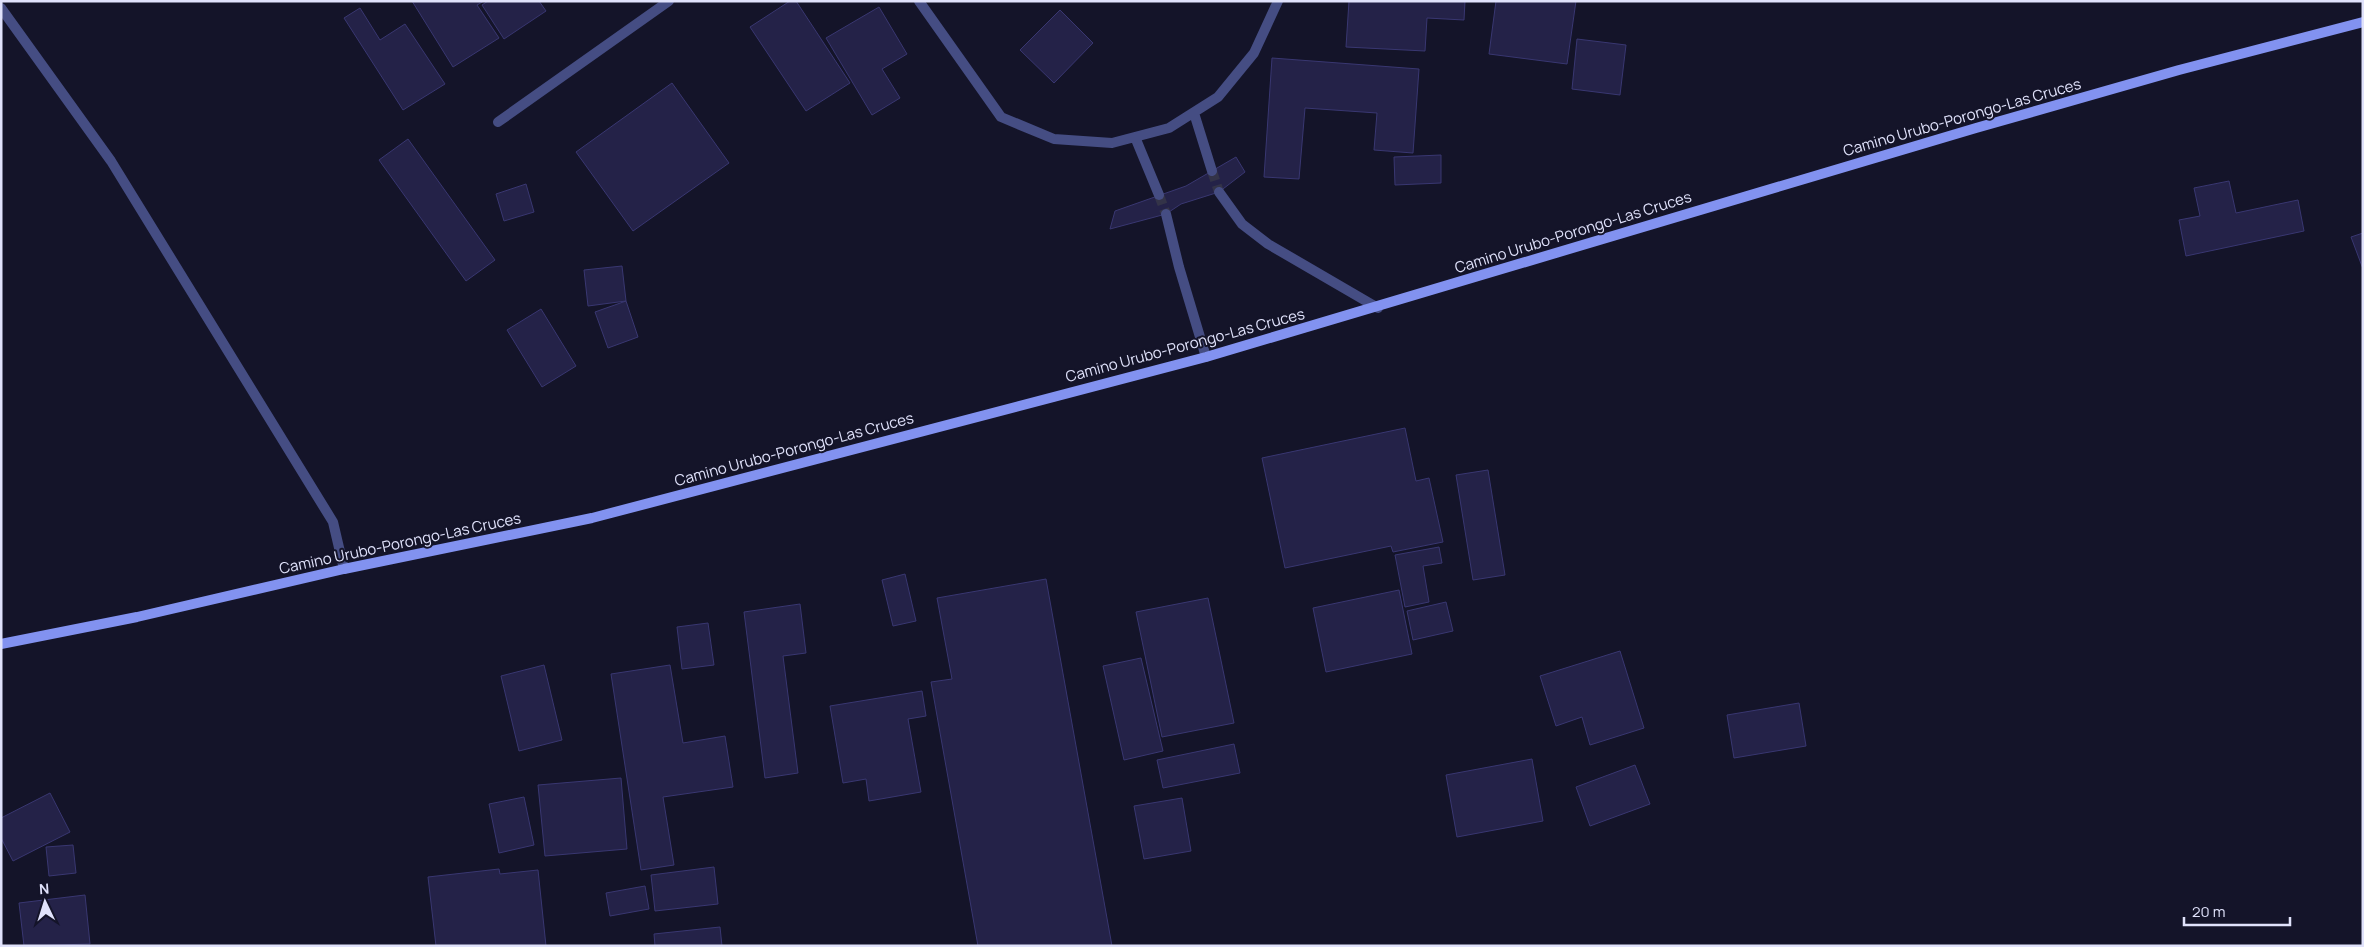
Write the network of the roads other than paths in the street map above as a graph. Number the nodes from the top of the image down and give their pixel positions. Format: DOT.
graph roads {
  1 [pos="669,1"];
  2 [pos="919,1"];
  3 [pos="1278,1"];
  4 [pos="1,8"];
  5 [pos="2363,22"];
  6 [pos="1194,112"];
  7 [pos="498,122"];
  8 [pos="1135,137"];
  9 [pos="1212,171"];
  10 [pos="1219,192"];
  11 [pos="1159,195"];
  12 [pos="1166,214"];
  13 [pos="1378,308"];
  14 [pos="1206,357"];
  15 [pos="344,569"];
  16 [pos="1,644"];
  1 -- 7 [label="street"];
  2 -- 8 [label="street"];
  3 -- 6 [label="street"];
  4 -- 15 [label="street"];
  5 -- 13 [label="main road, Camino Urubo-Porongo-Las Cruces"];
  6 -- 8 [label="street"];
  6 -- 9 [label="street"];
  8 -- 11 [label="street"];
  10 -- 13 [label="street"];
  12 -- 14 [label="street"];
  13 -- 14 [label="main road, Camino Urubo-Porongo-Las Cruces"];
  14 -- 15 [label="main road, Camino Urubo-Porongo-Las Cruces"];
  15 -- 16 [label="main road, Camino Urubo-Porongo-Las Cruces"];
}
